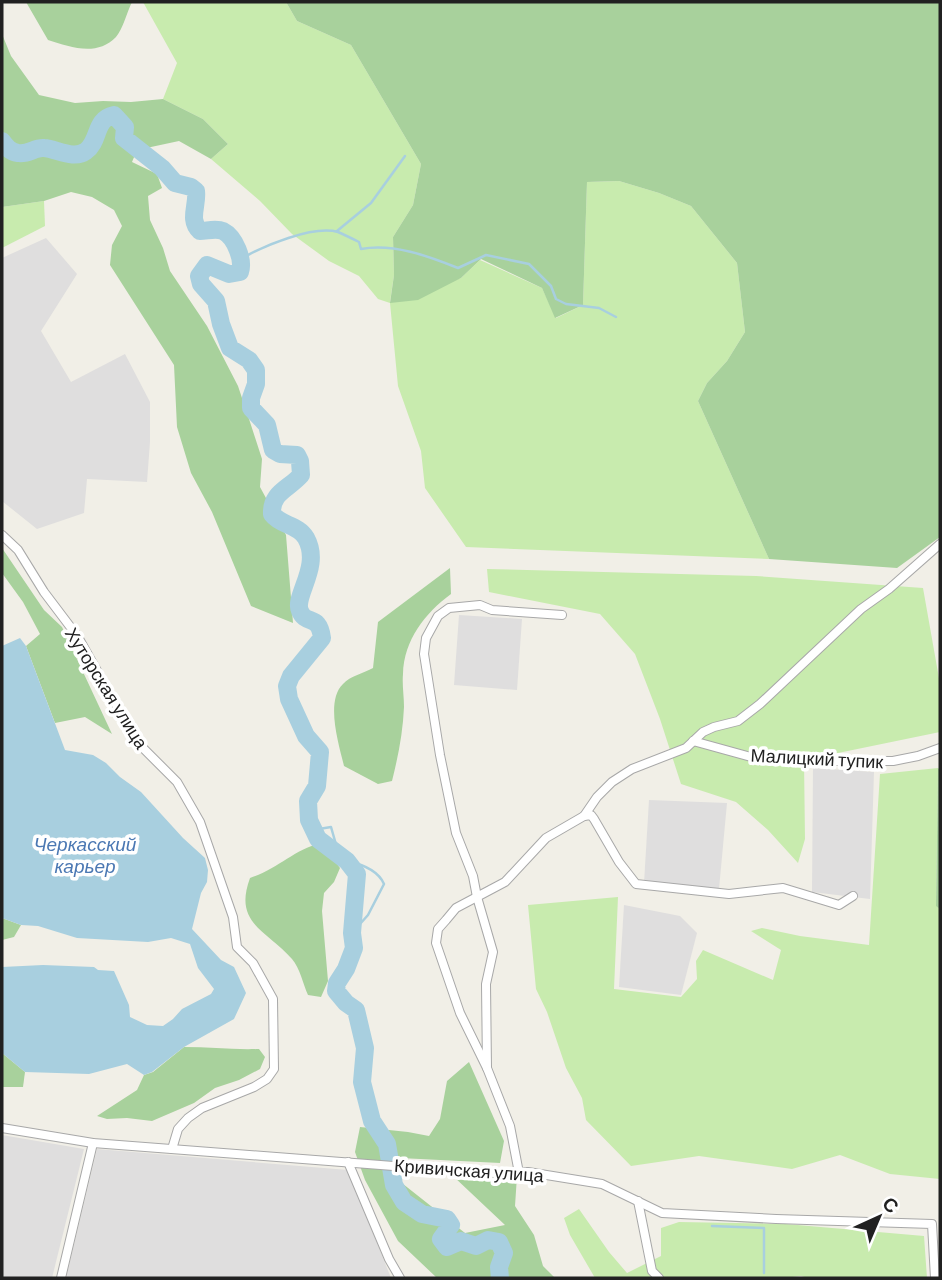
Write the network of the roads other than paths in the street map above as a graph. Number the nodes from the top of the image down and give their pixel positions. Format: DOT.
graph roads {
  1 [pos="2,535"];
  2 [pos="940,544"];
  3 [pos="562,615"];
  4 [pos="693,741"];
  5 [pos="940,748"];
  6 [pos="584,816"];
  7 [pos="853,896"];
  8 [pos="477,897"];
  9 [pos="487,1068"];
  10 [pos="2,1128"];
  11 [pos="93,1143"];
  12 [pos="172,1149"];
  13 [pos="348,1162"];
  14 [pos="519,1172"];
  15 [pos="638,1201"];
  16 [pos="61,1278"];
  17 [pos="400,1278"];
  18 [pos="659,1278"];
  19 [pos="935,1278"];
  1 -- 12 [label="street, Хуторская улица"];
  2 -- 4 [label="street"];
  3 -- 8 [label="street"];
  4 -- 5 [label="street, Малицкий тупик"];
  4 -- 6 [label="street"];
  6 -- 7 [label="street"];
  6 -- 8 [label="street"];
  8 -- 9 [label="street"];
  8 -- 9 [label="street"];
  9 -- 14 [label="street"];
  10 -- 11 [label="street, Кривичская улица"];
  11 -- 12 [label="street, Кривичская улица"];
  11 -- 16 [label="street"];
  12 -- 13 [label="street, Кривичская улица"];
  13 -- 14 [label="street, Кривичская улица"];
  13 -- 17 [label="street"];
  14 -- 15 [label="street, Кривичская улица"];
  15 -- 18 [label="street"];
  15 -- 19 [label="street, Кривичская улица"];
}
